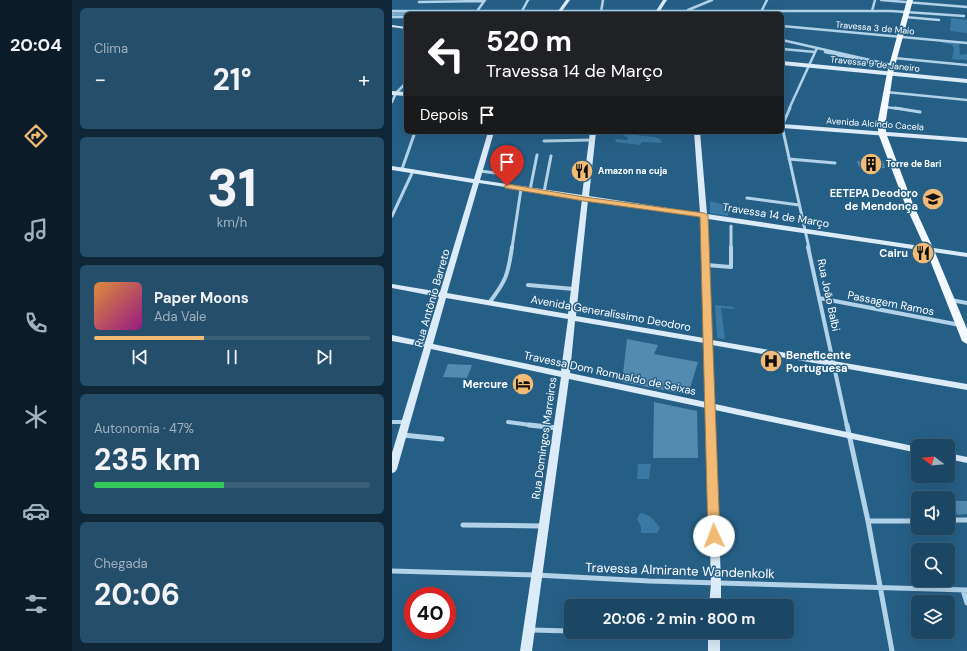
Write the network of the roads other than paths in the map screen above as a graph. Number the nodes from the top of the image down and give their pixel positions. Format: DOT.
graph roads {
  1 [pos="528,0"];
  2 [pos="568,0"];
  3 [pos="603,0"];
  4 [pos="665,0"];
  5 [pos="712,0"];
  6 [pos="767,0"];
  7 [pos="875,0"];
  8 [pos="881,0"];
  9 [pos="419,1"];
  10 [pos="485,1"];
  11 [pos="910,1"];
  12 [pos="967,7"];
  13 [pos="392,11"];
  14 [pos="414,11"];
  15 [pos="522,11"];
  16 [pos="684,11"];
  17 [pos="872,11"];
  18 [pos="476,12"];
  19 [pos="559,12"];
  20 [pos="600,12"];
  21 [pos="657,12"];
  22 [pos="690,12"];
  23 [pos="761,12"];
  24 [pos="784,13"];
  25 [pos="906,15"];
  26 [pos="964,16"];
  27 [pos="392,17"];
  28 [pos="404,17"];
  29 [pos="938,20"];
  30 [pos="784,26"];
  31 [pos="392,27"];
  32 [pos="404,28"];
  33 [pos="900,37"];
  34 [pos="784,42"];
  35 [pos="967,43"];
  36 [pos="784,49"];
  37 [pos="816,50"];
  38 [pos="894,58"];
  39 [pos="784,63"];
  40 [pos="808,65"];
  41 [pos="967,65"];
  42 [pos="891,69"];
  43 [pos="967,81"];
  44 [pos="404,85"];
  45 [pos="886,92"];
  46 [pos="394,93"];
  47 [pos="404,94"];
  48 [pos="967,100"];
  49 [pos="392,102"];
  50 [pos="884,108"];
  51 [pos="920,112"];
  52 [pos="784,121"];
  53 [pos="784,126"];
  54 [pos="882,133"];
  55 [pos="414,134"];
  56 [pos="490,134"];
  57 [pos="593,134"];
  58 [pos="697,134"];
  59 [pos="784,134"];
  60 [pos="592,140"];
  61 [pos="967,140"];
  62 [pos="544,141"];
  63 [pos="537,155"];
  64 [pos="551,156"];
  65 [pos="789,159"];
  66 [pos="835,163"];
  67 [pos="392,168"];
  68 [pos="402,169"];
  69 [pos="412,171"];
  70 [pos="480,171"];
  71 [pos="511,175"];
  72 [pos="477,181"];
  73 [pos="522,189"];
  74 [pos="530,190"];
  75 [pos="544,192"];
  76 [pos="747,198"];
  77 [pos="584,199"];
  78 [pos="800,205"];
  79 [pos="704,215"];
  80 [pos="392,216"];
  81 [pos="730,226"];
  82 [pos="805,230"];
  83 [pos="930,250"];
  84 [pos="967,255"];
  85 [pos="706,265"];
  86 [pos="528,285"];
  87 [pos="392,286"];
  88 [pos="574,289"];
  89 [pos="443,295"];
  90 [pos="819,298"];
  91 [pos="950,300"];
  92 [pos="489,303"];
  93 [pos="967,303"];
  94 [pos="572,317"];
  95 [pos="960,325"];
  96 [pos="392,338"];
  97 [pos="967,341"];
  98 [pos="708,342"];
  99 [pos="430,345"];
  100 [pos="834,364"];
  101 [pos="565,376"];
  102 [pos="967,387"];
  103 [pos="711,406"];
  104 [pos="392,422"];
  105 [pos="406,422"];
  106 [pos="508,422"];
  107 [pos="557,428"];
  108 [pos="403,435"];
  109 [pos="848,435"];
  110 [pos="442,439"];
  111 [pos="911,448"];
  112 [pos="955,457"];
  113 [pos="967,460"];
  114 [pos="392,469"];
  115 [pos="955,520"];
  116 [pos="967,520"];
  117 [pos="868,521"];
  118 [pos="911,521"];
  119 [pos="463,525"];
  120 [pos="543,526"];
  121 [pos="392,571"];
  122 [pos="536,575"];
  123 [pos="716,583"];
  124 [pos="880,587"];
  125 [pos="965,590"];
  126 [pos="715,599"];
  127 [pos="967,603"];
  128 [pos="529,630"];
  129 [pos="564,631"];
  130 [pos="714,639"];
  131 [pos="526,651"];
  132 [pos="714,651"];
  133 [pos="892,651"];
  1 -- 15 [label="street"];
  2 -- 19 [label="street"];
  3 -- 20 [label="street"];
  4 -- 21 [label="street"];
  5 -- 16 [label="street"];
  6 -- 23 [label="street"];
  7 -- 17 [label="street"];
  8 -- 11 [label="street"];
  9 -- 10 [label="street"];
  9 -- 14 [label="street"];
  10 -- 18 [label="street"];
  11 -- 12 [label="street"];
  11 -- 25 [label="main road"];
  13 -- 14 [label="street"];
  14 -- 18 [label="street"];
  15 -- 18 [label="street"];
  15 -- 19 [label="street"];
  16 -- 21 [label="street"];
  16 -- 22 [label="street"];
  17 -- 24 [label="street"];
  17 -- 25 [label="street"];
  25 -- 26 [label="street"];
  25 -- 29 [label="street"];
  25 -- 33 [label="main road"];
  27 -- 28 [label="street"];
  30 -- 33 [label="street, Travessa 3 de Maio"];
  31 -- 32 [label="street"];
  33 -- 35 [label="street, Travessa 3 de Maio"];
  33 -- 38 [label="main road"];
  34 -- 37 [label="street"];
  36 -- 37 [label="street"];
  37 -- 40 [label="street"];
  37 -- 42 [label="street"];
  38 -- 41 [label="street"];
  38 -- 42 [label="main road"];
  39 -- 40 [label="street, Travessa 9 de Janeiro"];
  40 -- 42 [label="street, Travessa 9 de Janeiro"];
  40 -- 52 [label="street"];
  42 -- 43 [label="street, Travessa 9 de Janeiro"];
  42 -- 45 [label="main road"];
  44 -- 46 [label="street"];
  45 -- 48 [label="street"];
  45 -- 50 [label="main road"];
  46 -- 47 [label="street"];
  46 -- 49 [label="street"];
  50 -- 51 [label="street"];
  50 -- 54 [label="main road"];
  53 -- 54 [label="street, Avenida Alcindo Cacela"];
  54 -- 61 [label="street, Avenida Alcindo Cacela"];
  54 -- 83 [label="main road"];
  55 -- 68 [label="street"];
  56 -- 70 [label="street, Rua Antônio Barreto"];
  57 -- 60 [label="street, Rua Domingos Marreiros"];
  58 -- 79 [label="street"];
  59 -- 65 [label="street, Rua João Balbi"];
  60 -- 62 [label="street"];
  60 -- 77 [label="street, Rua Domingos Marreiros"];
  63 -- 74 [label="street"];
  64 -- 75 [label="street"];
  65 -- 66 [label="street"];
  65 -- 78 [label="street, Rua João Balbi"];
  67 -- 68 [label="street, Travessa 14 de Março"];
  68 -- 69 [label="street, Travessa 14 de Março"];
  69 -- 72 [label="street, Travessa 14 de Março"];
  69 -- 80 [label="street"];
  70 -- 71 [label="street"];
  70 -- 72 [label="street, Rua Antônio Barreto"];
  72 -- 73 [label="street, Travessa 14 de Março"];
  72 -- 89 [label="street, Rua Antônio Barreto"];
  73 -- 74 [label="street, Travessa 14 de Março"];
  73 -- 92 [label="street"];
  74 -- 75 [label="street, Travessa 14 de Março"];
  75 -- 77 [label="street, Travessa 14 de Março"];
  76 -- 78 [label="street"];
  77 -- 79 [label="street, Travessa 14 de Março"];
  77 -- 88 [label="street, Rua Domingos Marreiros"];
  78 -- 82 [label="street, Rua João Balbi"];
  79 -- 82 [label="street, Travessa 14 de Março"];
  79 -- 85 [label="street"];
  81 -- 85 [label="street"];
  82 -- 83 [label="street, Travessa 14 de Março"];
  82 -- 90 [label="street, Rua João Balbi"];
  83 -- 84 [label="street, Travessa 14 de Março"];
  83 -- 91 [label="main road"];
  85 -- 98 [label="street"];
  86 -- 88 [label="street"];
  87 -- 89 [label="street, Avenida Generalíssimo Deodoro"];
  88 -- 94 [label="street, Rua Domingos Marreiros"];
  89 -- 92 [label="street, Avenida Generalíssimo Deodoro"];
  89 -- 99 [label="street, Rua Antônio Barreto"];
  90 -- 95 [label="street, Passagem Ramos"];
  90 -- 100 [label="street, Rua João Balbi"];
  91 -- 93 [label="street"];
  91 -- 95 [label="main road"];
  92 -- 94 [label="street, Avenida Generalíssimo Deodoro"];
  94 -- 98 [label="street, Avenida Generalíssimo Deodoro"];
  94 -- 101 [label="street, Rua Domingos Marreiros"];
  95 -- 97 [label="main road"];
  96 -- 99 [label="street, Travessa Dom Romualdo de Seixas"];
  98 -- 100 [label="street, Avenida Generalíssimo Deodoro"];
  98 -- 103 [label="street"];
  99 -- 101 [label="street, Travessa Dom Romualdo de Seixas"];
  99 -- 105 [label="street, Rua Antônio Barreto"];
  100 -- 102 [label="street, Avenida Generalíssimo Deodoro"];
  100 -- 109 [label="street, Rua João Balbi"];
  101 -- 103 [label="street, Travessa Dom Romualdo de Seixas"];
  101 -- 107 [label="street, Rua Domingos Marreiros"];
  103 -- 109 [label="street, Travessa Dom Romualdo de Seixas"];
  103 -- 123 [label="street"];
  104 -- 105 [label="street"];
  105 -- 108 [label="street, Rua Antônio Barreto"];
  106 -- 107 [label="street"];
  107 -- 120 [label="street, Rua Domingos Marreiros"];
  108 -- 110 [label="street"];
  108 -- 114 [label="street, Rua Antônio Barreto"];
  109 -- 111 [label="street, Travessa Dom Romualdo de Seixas"];
  109 -- 117 [label="street, Rua João Balbi"];
  112 -- 113 [label="street"];
  115 -- 116 [label="street"];
  117 -- 118 [label="street"];
  117 -- 124 [label="street, Rua João Balbi"];
  119 -- 120 [label="street"];
  120 -- 122 [label="street, Rua Domingos Marreiros"];
  121 -- 122 [label="street, Travessa Almirante Wandenkolk"];
  122 -- 123 [label="street, Travessa Almirante Wandenkolk"];
  122 -- 128 [label="street, Rua Domingos Marreiros"];
  123 -- 124 [label="street, Travessa Almirante Wandenkolk"];
  123 -- 126 [label="street"];
  124 -- 125 [label="street, Travessa Almirante Wandenkolk"];
  124 -- 133 [label="street, Rua João Balbi"];
  125 -- 127 [label="street"];
  128 -- 129 [label="street"];
  128 -- 131 [label="street, Rua Domingos Marreiros"];
  130 -- 132 [label="street"];
}
